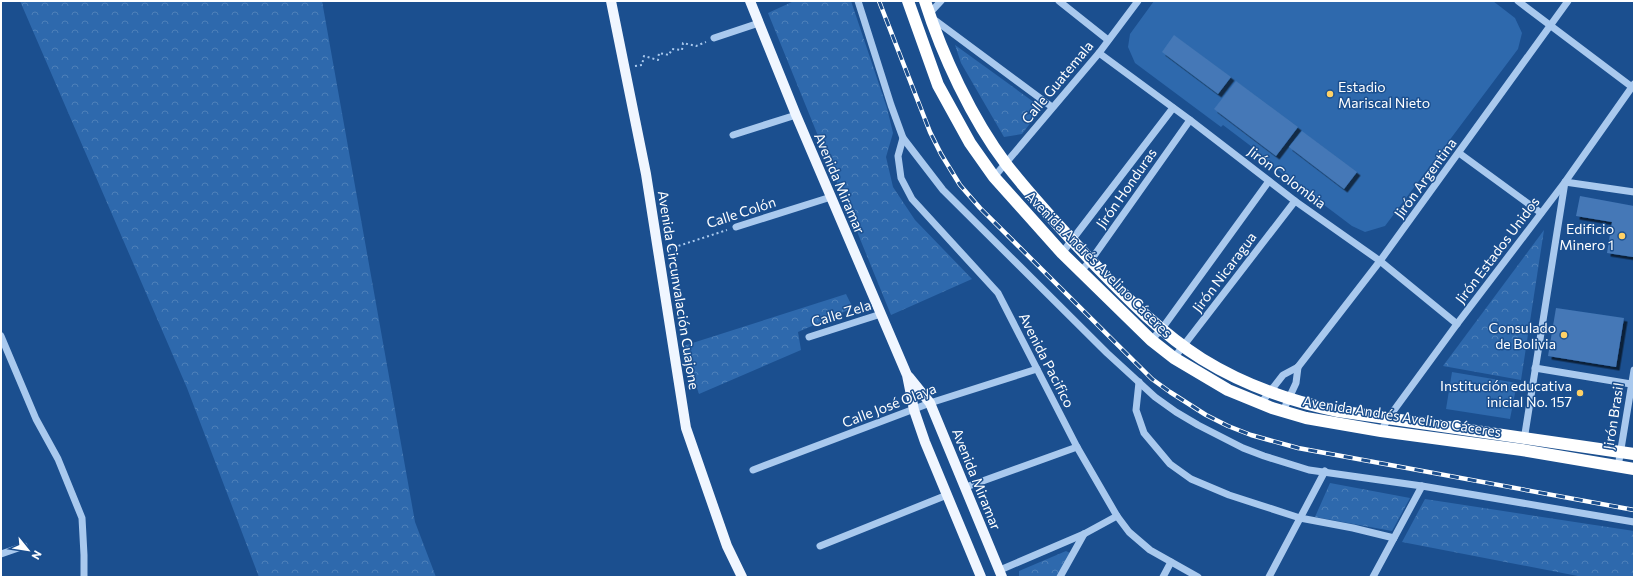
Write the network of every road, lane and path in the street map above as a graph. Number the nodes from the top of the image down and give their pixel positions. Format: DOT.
graph roads {
  1 [pos="611,1"];
  2 [pos="750,1"];
  3 [pos="858,1"];
  4 [pos="908,1"];
  5 [pos="925,1"];
  6 [pos="941,1"];
  7 [pos="1059,1"];
  8 [pos="1138,1"];
  9 [pos="1518,1"];
  10 [pos="1568,1"];
  11 [pos="930,15"];
  12 [pos="759,23"];
  13 [pos="1550,25"];
  14 [pos="714,38"];
  15 [pos="1108,40"];
  16 [pos="1099,53"];
  17 [pos="624,62"];
  18 [pos="1633,85"];
  19 [pos="1052,107"];
  20 [pos="1173,108"];
  21 [pos="796,114"];
  22 [pos="1190,120"];
  23 [pos="733,135"];
  24 [pos="903,138"];
  25 [pos="1459,153"];
  26 [pos="1006,164"];
  27 [pos="994,177"];
  28 [pos="1269,181"];
  29 [pos="1565,182"];
  30 [pos="1634,192"];
  31 [pos="831,197"];
  32 [pos="1295,201"];
  33 [pos="1541,213"];
  34 [pos="736,227"];
  35 [pos="1073,241"];
  36 [pos="659,252"];
  37 [pos="1062,253"];
  38 [pos="1091,260"];
  39 [pos="1380,261"];
  40 [pos="1081,271"];
  41 [pos="881,314"];
  42 [pos="1458,324"];
  43 [pos="1161,330"];
  44 [pos="1,336"];
  45 [pos="809,337"];
  46 [pos="1151,340"];
  47 [pos="1183,347"];
  48 [pos="1174,358"];
  49 [pos="1298,367"];
  50 [pos="1535,368"];
  51 [pos="1037,369"];
  52 [pos="1634,370"];
  53 [pos="907,375"];
  54 [pos="1139,382"];
  55 [pos="1631,384"];
  56 [pos="1270,393"];
  57 [pos="1288,399"];
  58 [pos="930,403"];
  59 [pos="1262,403"];
  60 [pos="914,410"];
  61 [pos="1283,411"];
  62 [pos="1389,417"];
  63 [pos="1381,431"];
  64 [pos="1524,445"];
  65 [pos="1077,447"];
  66 [pos="1620,452"];
  67 [pos="1634,454"];
  68 [pos="1618,467"];
  69 [pos="1634,469"];
  70 [pos="753,470"];
  71 [pos="1325,471"];
  72 [pos="1422,486"];
  73 [pos="966,487"];
  74 [pos="947,495"];
  75 [pos="1117,516"];
  76 [pos="1300,518"];
  77 [pos="1634,522"];
  78 [pos="1084,534"];
  79 [pos="1394,538"];
  80 [pos="24,546"];
  81 [pos="820,546"];
  82 [pos="1,554"];
  83 [pos="1171,562"];
  84 [pos="1001,574"];
  85 [pos="84,577"];
  86 [pos="742,577"];
  87 [pos="981,577"];
  88 [pos="1060,577"];
  89 [pos="1163,577"];
  90 [pos="1198,577"];
  91 [pos="1269,577"];
  92 [pos="1373,577"];
  1 -- 17 [label="main road, Avenida Circunvalación Cuajone"];
  2 -- 12 [label="main road, Avenida Miramar"];
  3 -- 24 [label="street"];
  4 -- 27 [label="highway, Avenida Andrés Avelino Cáceres"];
  5 -- 11 [label="highway, Avenida Andrés Avelino Cáceres"];
  6 -- 11 [label="street"];
  7 -- 15 [label="street"];
  8 -- 15 [label="street, Calle Guatemala"];
  9 -- 13 [label="street"];
  10 -- 13 [label="street, Jirón Argentina"];
  11 -- 19 [label="street"];
  11 -- 26 [label="highway, Avenida Andrés Avelino Cáceres"];
  12 -- 14 [label="street"];
  12 -- 21 [label="main road, Avenida Miramar"];
  13 -- 18 [label="street"];
  13 -- 25 [label="street, Jirón Argentina"];
  14 -- 17 [label="path"];
  15 -- 16 [label="street, Calle Guatemala"];
  16 -- 19 [label="street, Calle Guatemala"];
  16 -- 20 [label="street, Jirón Colombia"];
  17 -- 36 [label="main road, Avenida Circunvalación Cuajone"];
  18 -- 29 [label="street, Jirón Estados Unidos"];
  19 -- 26 [label="street, Calle Guatemala"];
  20 -- 22 [label="street, Jirón Colombia"];
  20 -- 35 [label="street, Jirón Honduras"];
  21 -- 23 [label="street"];
  21 -- 31 [label="main road, Avenida Miramar"];
  22 -- 28 [label="street, Jirón Colombia"];
  22 -- 38 [label="street, Jirón Honduras"];
  24 -- 51 [label="street, Avenida Pacifico"];
  24 -- 54 [label="street"];
  25 -- 33 [label="street"];
  25 -- 39 [label="street, Jirón Argentina"];
  26 -- 27 [label="street, Calle Guatemala"];
  26 -- 35 [label="highway, Avenida Andrés Avelino Cáceres"];
  27 -- 37 [label="highway, Avenida Andrés Avelino Cáceres"];
  28 -- 32 [label="street, Jirón Colombia"];
  28 -- 43 [label="street, Jirón Nicaragua"];
  29 -- 30 [label="street"];
  29 -- 33 [label="street, Jirón Estados Unidos"];
  29 -- 50 [label="street"];
  31 -- 34 [label="street, Calle Colón"];
  31 -- 41 [label="main road, Avenida Miramar"];
  32 -- 39 [label="street, Jirón Colombia"];
  32 -- 47 [label="street, Jirón Nicaragua"];
  33 -- 42 [label="street, Jirón Estados Unidos"];
  34 -- 36 [label="path, Calle Colón"];
  35 -- 37 [label="street, Jirón Honduras"];
  35 -- 38 [label="highway, Avenida Andrés Avelino Cáceres"];
  36 -- 86 [label="main road, Avenida Circunvalación Cuajone"];
  37 -- 40 [label="highway, Avenida Andrés Avelino Cáceres"];
  38 -- 40 [label="street, Jirón Honduras"];
  38 -- 43 [label="highway, Avenida Andrés Avelino Cáceres"];
  39 -- 42 [label="street, Jirón Colombia"];
  39 -- 49 [label="street, Jirón Argentina"];
  40 -- 46 [label="highway, Avenida Andrés Avelino Cáceres"];
  41 -- 45 [label="street, Calle Zela"];
  41 -- 53 [label="main road, Avenida Miramar"];
  42 -- 62 [label="street, Jirón Estados Unidos"];
  43 -- 46 [label="street, Jirón Nicaragua"];
  43 -- 47 [label="highway, Avenida Andrés Avelino Cáceres"];
  44 -- 85 [label="street"];
  46 -- 48 [label="highway, Avenida Andrés Avelino Cáceres"];
  47 -- 48 [label="street, Jirón Nicaragua"];
  47 -- 56 [label="highway, Avenida Andrés Avelino Cáceres"];
  48 -- 59 [label="highway, Avenida Andrés Avelino Cáceres"];
  49 -- 56 [label="street, Jirón Argentina"];
  49 -- 57 [label="street, Jirón Argentina"];
  50 -- 55 [label="street"];
  50 -- 64 [label="street"];
  51 -- 58 [label="street, Calle José Olaya"];
  51 -- 65 [label="street, Avenida Pacifico"];
  52 -- 55 [label="street, Jirón Brasil"];
  53 -- 58 [label="main road, Avenida Miramar"];
  53 -- 60 [label="main road, Avenida Miramar"];
  54 -- 71 [label="street"];
  54 -- 76 [label="street"];
  55 -- 66 [label="street, Jirón Brasil"];
  56 -- 57 [label="highway, Avenida Andrés Avelino Cáceres"];
  56 -- 59 [label="street, Jirón Argentina"];
  57 -- 61 [label="street, Jirón Argentina"];
  57 -- 62 [label="highway, Avenida Andrés Avelino Cáceres"];
  58 -- 60 [label="street, Calle José Olaya"];
  58 -- 73 [label="main road, Avenida Miramar"];
  59 -- 61 [label="highway, Avenida Andrés Avelino Cáceres"];
  60 -- 70 [label="street, Calle José Olaya"];
  60 -- 74 [label="main road, Avenida Miramar"];
  61 -- 63 [label="highway, Avenida Andrés Avelino Cáceres"];
  62 -- 63 [label="street, Jirón Estados Unidos"];
  62 -- 64 [label="highway, Avenida Andrés Avelino Cáceres"];
  63 -- 64 [label="highway, Avenida Andrés Avelino Cáceres"];
  64 -- 66 [label="highway, Avenida Andrés Avelino Cáceres"];
  64 -- 68 [label="highway, Avenida Andrés Avelino Cáceres"];
  65 -- 73 [label="street"];
  65 -- 75 [label="street, Avenida Pacifico"];
  66 -- 67 [label="highway, Avenida Andrés Avelino Cáceres"];
  66 -- 68 [label="street, Jirón Brasil"];
  68 -- 69 [label="highway, Avenida Andrés Avelino Cáceres"];
  71 -- 72 [label="street"];
  71 -- 76 [label="street"];
  72 -- 77 [label="street"];
  72 -- 79 [label="street"];
  73 -- 84 [label="main road, Avenida Miramar"];
  74 -- 81 [label="street"];
  74 -- 87 [label="main road, Avenida Miramar"];
  75 -- 78 [label="street"];
  75 -- 83 [label="street, Avenida Pacifico"];
  76 -- 79 [label="street"];
  76 -- 91 [label="street"];
  78 -- 84 [label="street"];
  78 -- 88 [label="street"];
  79 -- 92 [label="street"];
  80 -- 82 [label="street"];
  83 -- 89 [label="street"];
  83 -- 90 [label="street, Avenida Pacifico"];
}
